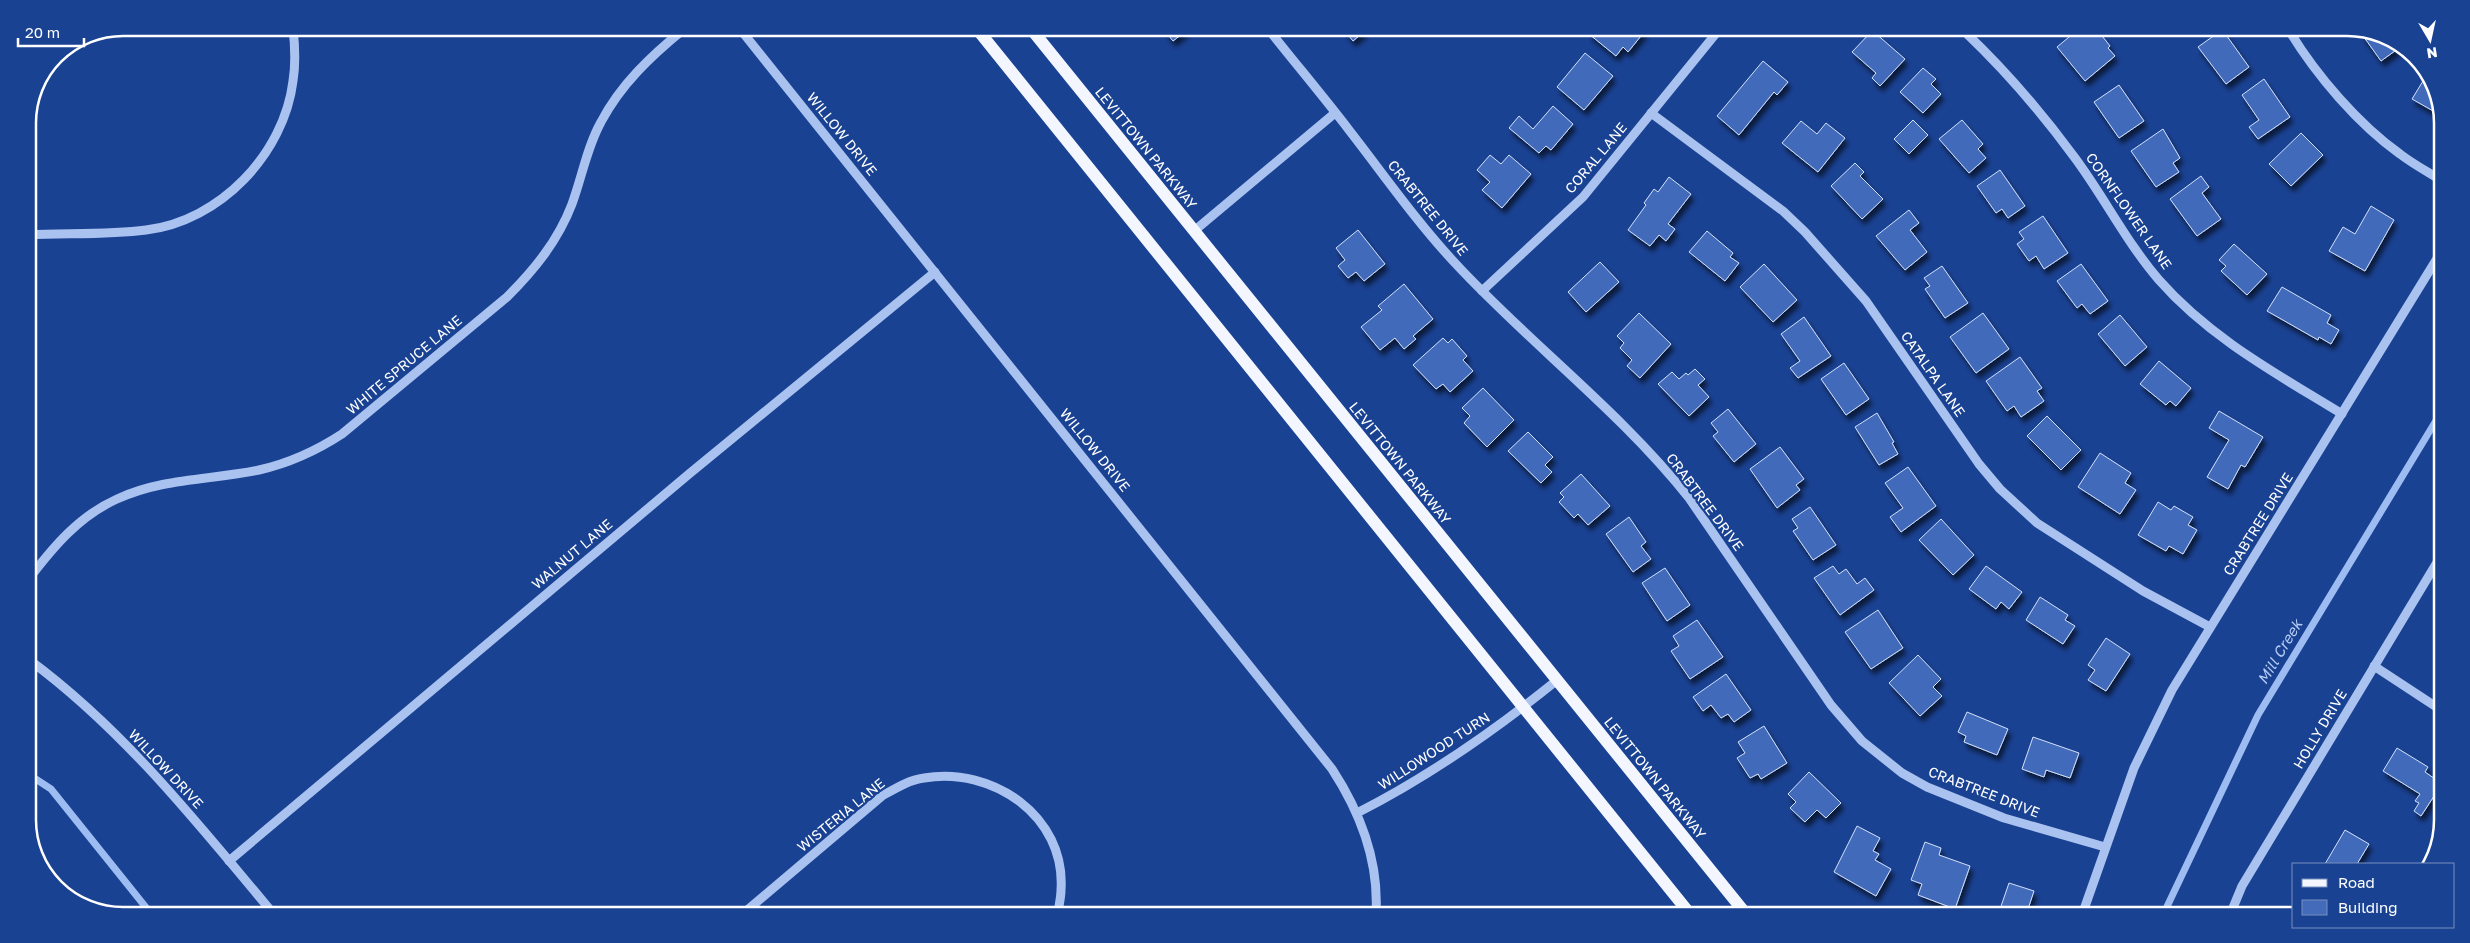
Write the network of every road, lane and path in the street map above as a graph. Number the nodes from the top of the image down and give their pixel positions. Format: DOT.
graph roads {
  1 [pos="294,36"];
  2 [pos="675,36"];
  3 [pos="746,36"];
  4 [pos="982,36"];
  5 [pos="1037,36"];
  6 [pos="1273,36"];
  7 [pos="1714,36"];
  8 [pos="1970,36"];
  9 [pos="2293,36"];
  10 [pos="1335,113"];
  11 [pos="1651,113"];
  12 [pos="2434,176"];
  13 [pos="1194,231"];
  14 [pos="36,234"];
  15 [pos="2434,263"];
  16 [pos="935,272"];
  17 [pos="1482,291"];
  18 [pos="2342,414"];
  19 [pos="2434,567"];
  20 [pos="36,570"];
  21 [pos="2210,627"];
  22 [pos="36,666"];
  23 [pos="2374,666"];
  24 [pos="1556,681"];
  25 [pos="2434,705"];
  26 [pos="1523,708"];
  27 [pos="1357,813"];
  28 [pos="2105,847"];
  29 [pos="229,861"];
  30 [pos="268,907"];
  31 [pos="751,907"];
  32 [pos="1059,907"];
  33 [pos="1376,907"];
  34 [pos="1684,907"];
  35 [pos="1740,907"];
  36 [pos="2085,907"];
  37 [pos="2233,907"];
  1 -- 14 [label="street"];
  2 -- 20 [label="street, WHITE SPRUCE LANE"];
  3 -- 16 [label="street, WILLOW DRIVE"];
  4 -- 26 [label="main road"];
  5 -- 13 [label="main road, LEVITTOWN PARKWAY"];
  6 -- 10 [label="street, CRABTREE DRIVE"];
  7 -- 11 [label="street, CORAL LANE"];
  8 -- 18 [label="street, CORNFLOWER LANE"];
  9 -- 12 [label="street"];
  10 -- 13 [label="street"];
  10 -- 17 [label="street, CRABTREE DRIVE"];
  11 -- 17 [label="street, CORAL LANE"];
  11 -- 21 [label="street, CATALPA LANE"];
  13 -- 24 [label="main road, LEVITTOWN PARKWAY"];
  15 -- 18 [label="street, CRABTREE DRIVE"];
  16 -- 27 [label="street, WILLOW DRIVE"];
  16 -- 29 [label="street, WALNUT LANE"];
  17 -- 28 [label="street, CRABTREE DRIVE"];
  18 -- 21 [label="street, CRABTREE DRIVE"];
  19 -- 23 [label="street, HOLLY DRIVE"];
  21 -- 28 [label="street, CRABTREE DRIVE"];
  22 -- 29 [label="street, WILLOW DRIVE"];
  23 -- 25 [label="street"];
  23 -- 37 [label="street, HOLLY DRIVE"];
  24 -- 26 [label="street, WILLOWOOD TURN"];
  24 -- 35 [label="main road, LEVITTOWN PARKWAY"];
  26 -- 27 [label="street, WILLOWOOD TURN"];
  26 -- 34 [label="main road"];
  27 -- 33 [label="street, WILLOW DRIVE"];
  28 -- 36 [label="street, CRABTREE DRIVE"];
  29 -- 30 [label="street, WILLOW DRIVE"];
  31 -- 32 [label="street, WISTERIA LANE"];
}
